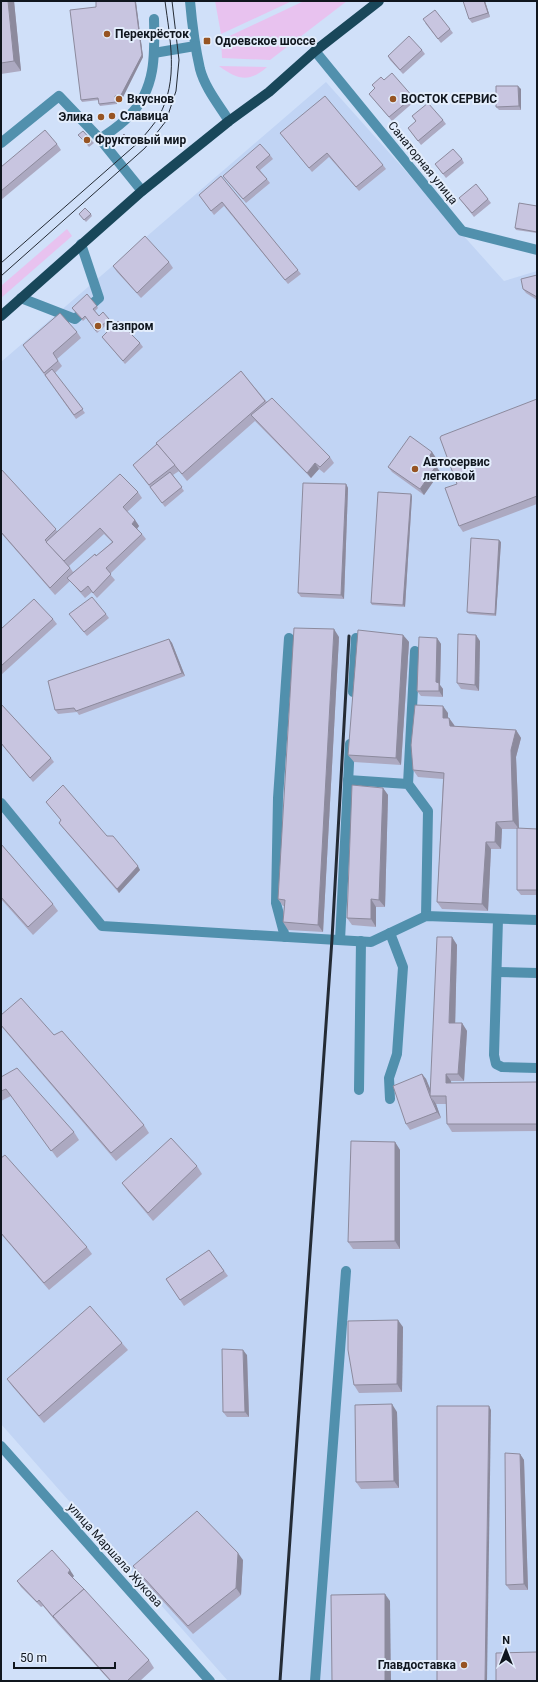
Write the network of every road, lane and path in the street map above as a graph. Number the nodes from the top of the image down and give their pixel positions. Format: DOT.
graph roads {
  1 [pos="190,1"];
  2 [pos="379,1"];
  3 [pos="154,19"];
  4 [pos="195,46"];
  5 [pos="315,51"];
  6 [pos="154,53"];
  7 [pos="229,121"];
  8 [pos="100,139"];
  9 [pos="1,143"];
  10 [pos="142,191"];
  11 [pos="81,244"];
  12 [pos="537,250"];
  13 [pos="21,298"];
  14 [pos="1,316"];
  15 [pos="289,638"];
  16 [pos="356,638"];
  17 [pos="416,651"];
  18 [pos="353,701"];
  19 [pos="351,733"];
  20 [pos="348,780"];
  21 [pos="408,784"];
  22 [pos="1,803"];
  23 [pos="426,916"];
  24 [pos="498,919"];
  25 [pos="537,920"];
  26 [pos="390,933"];
  27 [pos="284,937"];
  28 [pos="340,940"];
  29 [pos="362,941"];
  30 [pos="497,972"];
  31 [pos="537,973"];
  32 [pos="537,1068"];
  33 [pos="359,1090"];
  34 [pos="390,1099"];
  35 [pos="346,1271"];
  36 [pos="1,1446"];
  37 [pos="210,1681"];
  38 [pos="315,1681"];
  1 -- 4 [label="street"];
  2 -- 5 [label="main road"];
  3 -- 6 [label="street"];
  4 -- 6 [label="street"];
  4 -- 7 [label="street"];
  5 -- 7 [label="main road"];
  5 -- 12 [label="street, Санаторная улица"];
  6 -- 8 [label="street"];
  7 -- 10 [label="main road"];
  8 -- 9 [label="street"];
  8 -- 10 [label="street"];
  10 -- 11 [label="main road"];
  11 -- 13 [label="main road"];
  11 -- 13 [label="street"];
  13 -- 14 [label="main road"];
  15 -- 27 [label="street"];
  16 -- 18 [label="street"];
  17 -- 21 [label="street"];
  19 -- 20 [label="street"];
  20 -- 21 [label="street"];
  20 -- 28 [label="street"];
  21 -- 23 [label="street"];
  22 -- 27 [label="street"];
  23 -- 24 [label="street"];
  23 -- 26 [label="street"];
  24 -- 25 [label="street"];
  24 -- 30 [label="street"];
  26 -- 29 [label="street"];
  26 -- 34 [label="street"];
  27 -- 28 [label="street"];
  28 -- 29 [label="street"];
  29 -- 33 [label="street"];
  30 -- 31 [label="street"];
  30 -- 32 [label="street"];
  35 -- 38 [label="street"];
  36 -- 37 [label="street, улица Маршала Жукова"];
}
